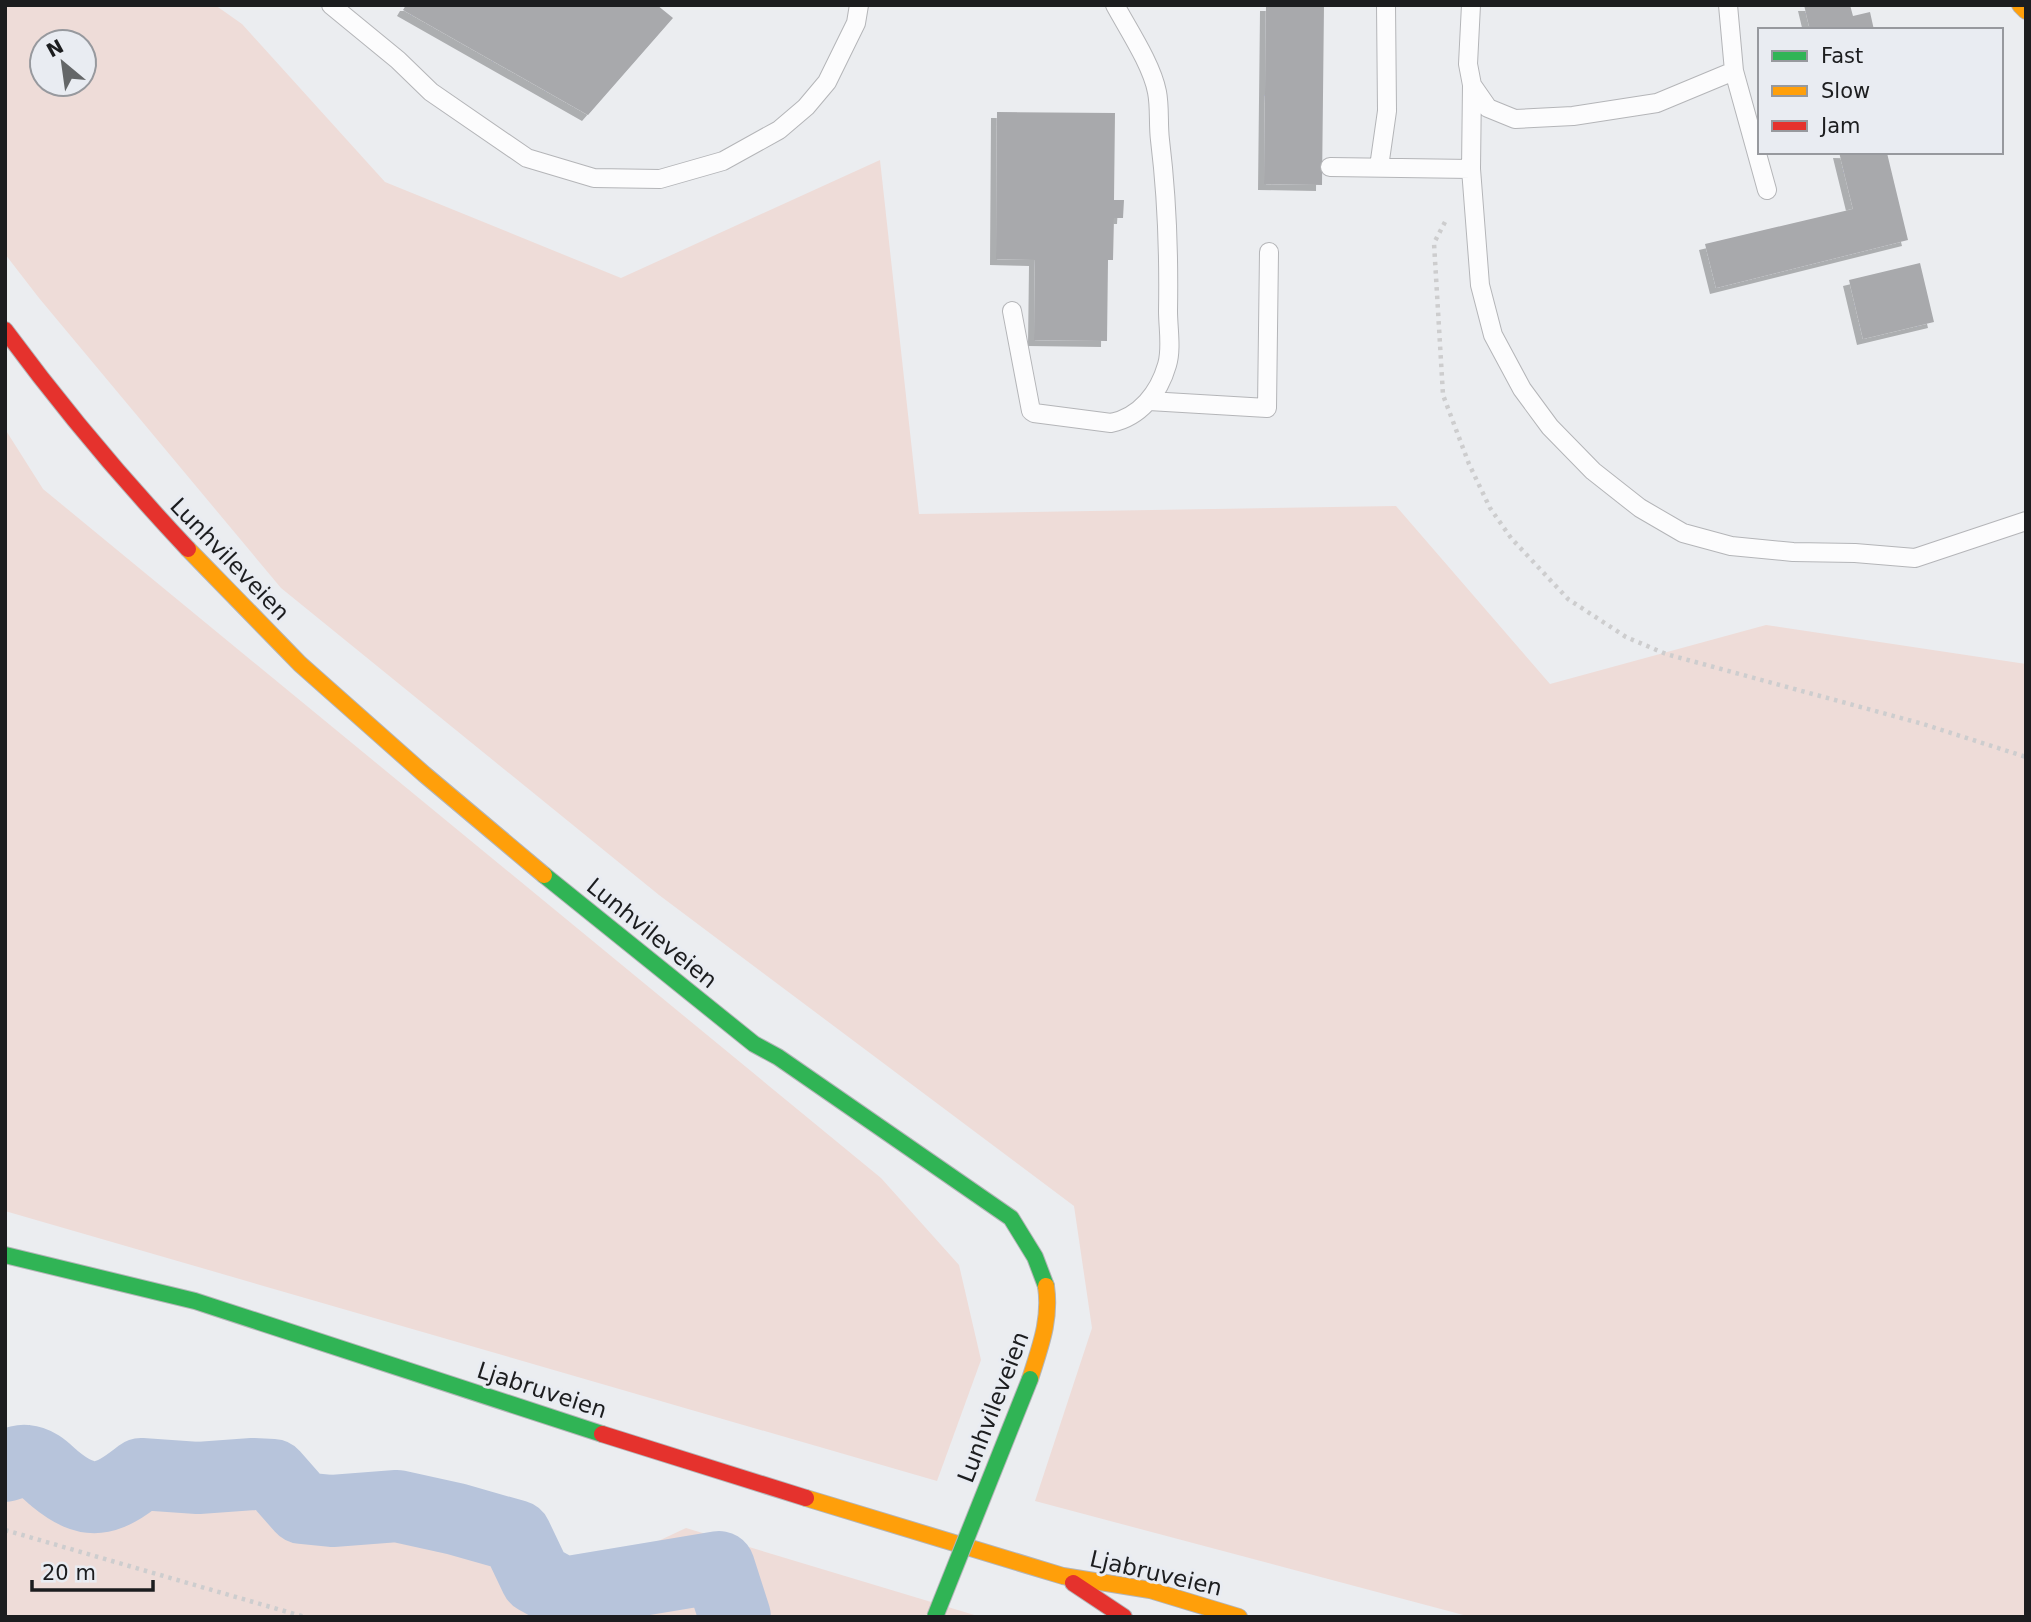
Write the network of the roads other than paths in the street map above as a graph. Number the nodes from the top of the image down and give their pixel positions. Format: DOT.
graph roads {
  1 [pos="331,5"];
  2 [pos="859,5"];
  3 [pos="1115,5"];
  4 [pos="1386,5"];
  5 [pos="1471,5"];
  6 [pos="1727,5"];
  7 [pos="2020,5"];
  8 [pos="2026,11"];
  9 [pos="1734,71"];
  10 [pos="1472,85"];
  11 [pos="1331,167"];
  12 [pos="1380,167"];
  13 [pos="1471,169"];
  14 [pos="1768,190"];
  15 [pos="1269,252"];
  16 [pos="1012,311"];
  17 [pos="5,330"];
  18 [pos="1149,401"];
  19 [pos="2026,522"];
  20 [pos="5,1255"];
  21 [pos="1063,1576"];
  22 [pos="935,1617"];
  23 [pos="1124,1617"];
  24 [pos="1239,1617"];
  1 -- 2 [label="lane"];
  3 -- 18 [label="lane"];
  4 -- 12 [label="lane"];
  5 -- 10 [label="lane"];
  6 -- 9 [label="lane"];
  7 -- 8 [label="main road"];
  9 -- 10 [label="lane"];
  9 -- 14 [label="lane"];
  10 -- 13 [label="lane"];
  11 -- 12 [label="lane"];
  12 -- 13 [label="lane"];
  13 -- 19 [label="lane"];
  15 -- 18 [label="lane"];
  16 -- 18 [label="lane"];
  17 -- 22 [label="main road, Lunhvileveien, bridge"];
  20 -- 21 [label="main road, Ljabruveien"];
  21 -- 23 [label="main road, Ljabruveien"];
  21 -- 24 [label="main road, Ljabruveien"];
}
